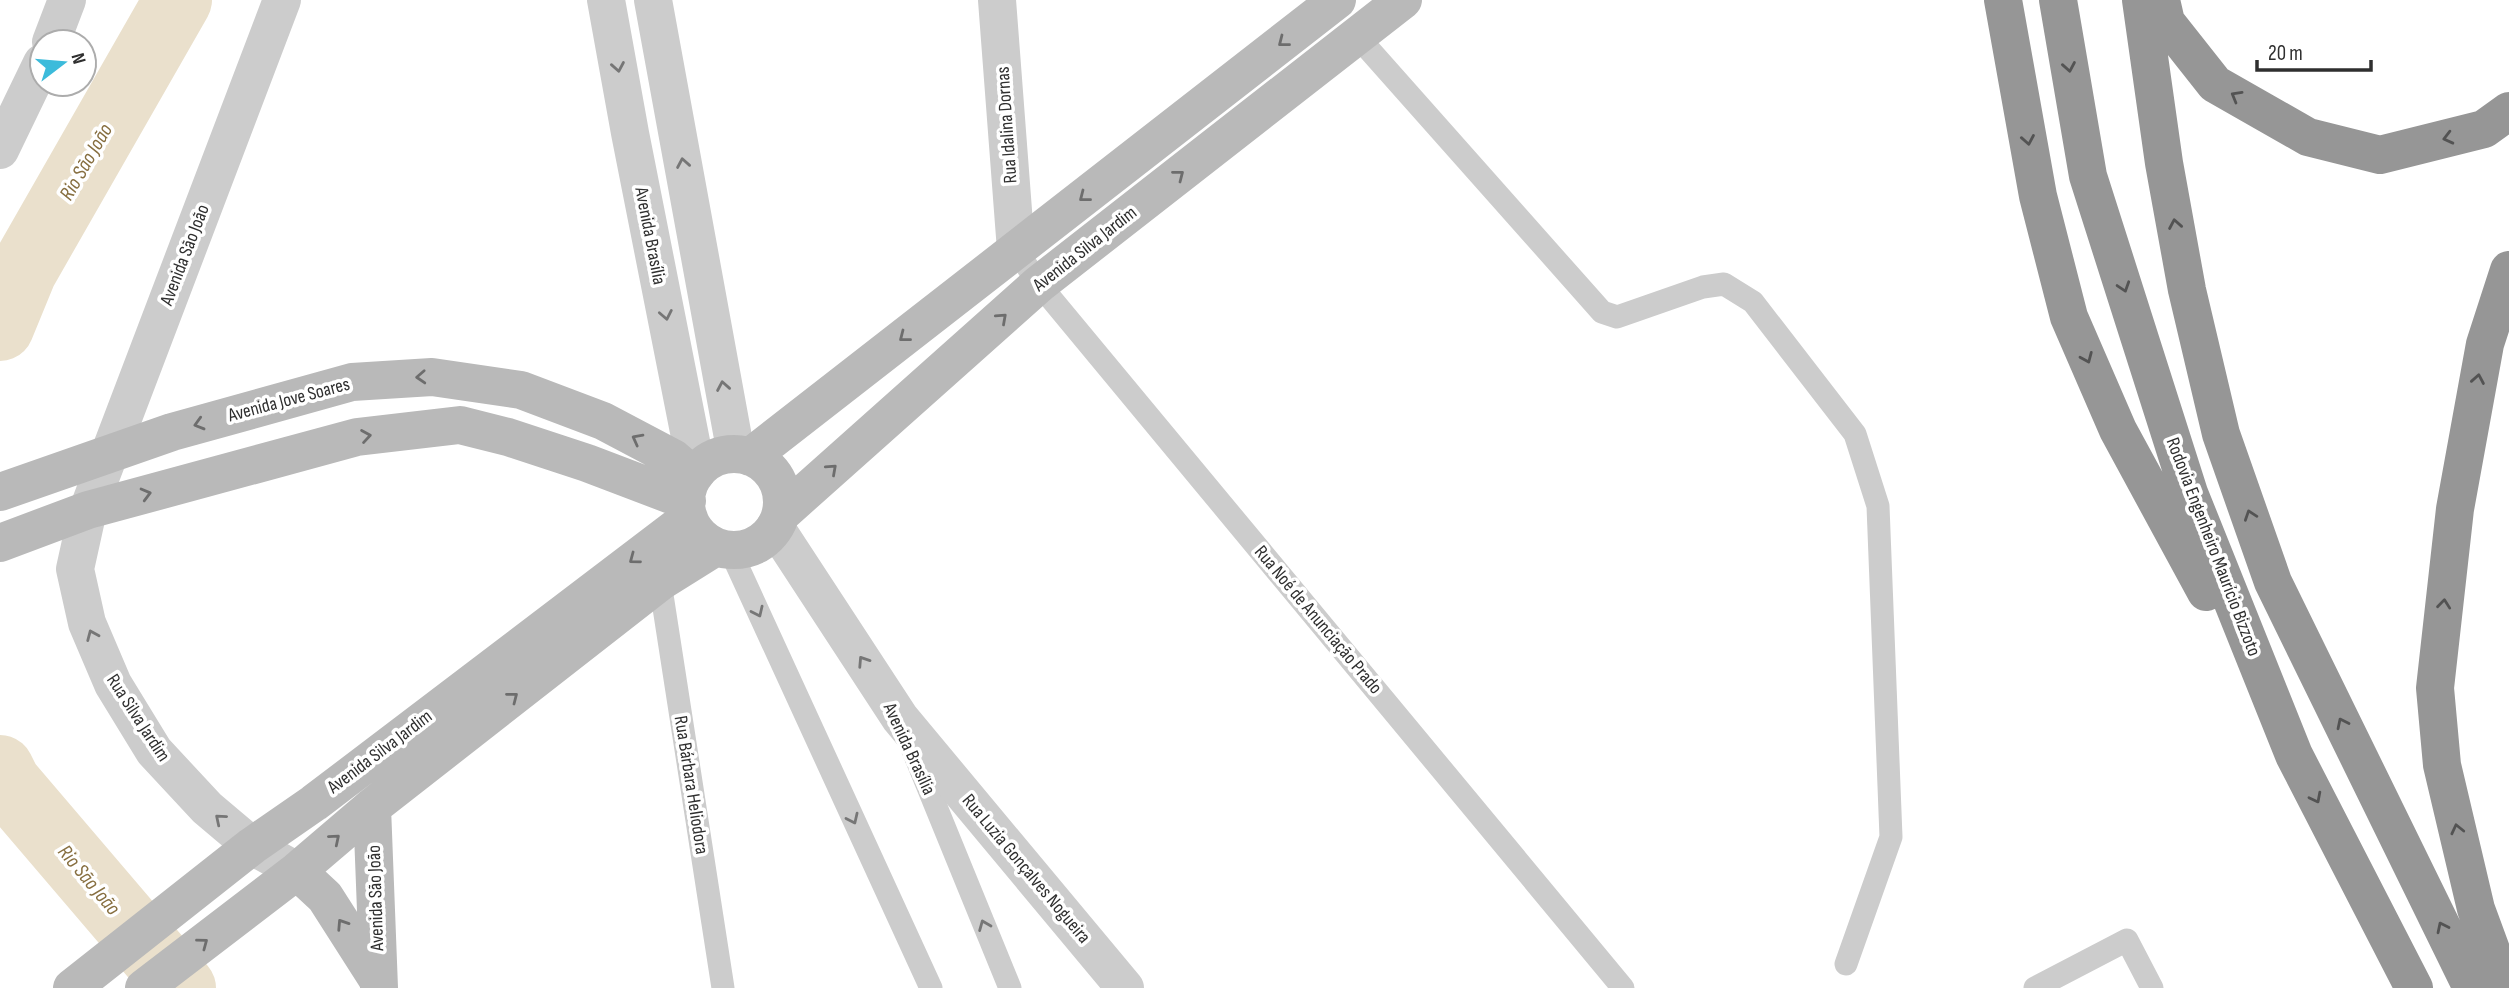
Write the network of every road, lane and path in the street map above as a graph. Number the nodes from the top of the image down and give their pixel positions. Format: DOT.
graph roads {
  1 [pos="66,0"];
  2 [pos="282,0"];
  3 [pos="606,0"];
  4 [pos="653,0"];
  5 [pos="998,0"];
  6 [pos="1337,0"];
  7 [pos="1404,0"];
  8 [pos="2003,0"];
  9 [pos="2058,0"];
  10 [pos="2141,0"];
  11 [pos="2161,0"];
  12 [pos="56,28"];
  13 [pos="1357,36"];
  14 [pos="28,92"];
  15 [pos="2509,111"];
  16 [pos="676,124"];
  17 [pos="630,133"];
  18 [pos="0,150"];
  19 [pos="1016,250"];
  20 [pos="2509,270"];
  21 [pos="1039,284"];
  22 [pos="108,455"];
  23 [pos="743,455"];
  24 [pos="0,492"];
  25 [pos="692,492"];
  26 [pos="73,516"];
  27 [pos="778,521"];
  28 [pos="0,543"];
  29 [pos="723,548"];
  30 [pos="660,582"];
  31 [pos="900,718"];
  32 [pos="2294,755"];
  33 [pos="372,807"];
  34 [pos="244,853"];
  35 [pos="297,871"];
  36 [pos="1846,964"];
  37 [pos="379,985"];
  38 [pos="72,988"];
  39 [pos="144,988"];
  40 [pos="723,988"];
  41 [pos="932,988"];
  42 [pos="1010,988"];
  43 [pos="1125,988"];
  44 [pos="1623,988"];
  45 [pos="2035,988"];
  46 [pos="2152,988"];
  47 [pos="2414,988"];
  48 [pos="2472,988"];
  49 [pos="2505,988"];
  1 -- 12 [label="street"];
  2 -- 22 [label="street, Avenida São João"];
  3 -- 17 [label="street, Avenida Brasília, one-way"];
  4 -- 16 [label="street"];
  5 -- 19 [label="street, Rua Idalina Dornas"];
  6 -- 19 [label="main road, one-way"];
  7 -- 13 [label="main road, Avenida Silva Jardim"];
  8 -- 32 [label="highway, one-way"];
  9 -- 32 [label="highway, Rodovia Engenheiro Maurício Bizzoto, one-way"];
  48 -- 10 [label="highway, one-way"];
  15 -- 11 [label="highway, one-way"];
  21 -- 13 [label="main road, Avenida Silva Jardim, one-way"];
  13 -- 36 [label="lane"];
  14 -- 18 [label="street"];
  16 -- 17 [label="street"];
  23 -- 16 [label="street, one-way"];
  17 -- 25 [label="street, Avenida Brasília, one-way"];
  19 -- 21 [label="lane, Rua Noé de Anunciação Prado"];
  19 -- 23 [label="main road, one-way"];
  49 -- 20 [label="highway, one-way"];
  27 -- 21 [label="main road, Avenida Silva Jardim, one-way"];
  21 -- 44 [label="lane, Rua Noé de Anunciação Prado"];
  22 -- 24 [label="main road, Avenida Jove Soares"];
  25 -- 22 [label="main road, Avenida Jove Soares, one-way"];
  22 -- 26 [label="street, Avenida São João"];
  23 -- 25 [label="main road"];
  23 -- 27 [label="main road"];
  26 -- 25 [label="main road, one-way"];
  25 -- 29 [label="main road"];
  25 -- 34 [label="main road, Avenida Silva Jardim, one-way"];
  26 -- 28 [label="main road"];
  34 -- 26 [label="street, Rua Silva Jardim, one-way"];
  27 -- 29 [label="main road"];
  31 -- 27 [label="street, Avenida Brasília, one-way"];
  29 -- 30 [label="main road, Avenida Silva Jardim"];
  29 -- 41 [label="lane, one-way"];
  33 -- 30 [label="main road, Avenida Silva Jardim, one-way"];
  30 -- 40 [label="lane, Rua Bárbara Heliodora"];
  42 -- 31 [label="lane, Avenida Brasília, one-way"];
  31 -- 43 [label="street, Rua Luzia Gonçalves Nogueira"];
  32 -- 47 [label="highway, Rodovia Engenheiro Maurício Bizzoto, one-way"];
  35 -- 33 [label="main road, Avenida Silva Jardim, one-way"];
  33 -- 37 [label="main road, Avenida São João"];
  34 -- 35 [label="street, Rua Silva Jardim"];
  34 -- 38 [label="main road, Avenida Silva Jardim"];
  37 -- 35 [label="main road, one-way"];
  39 -- 35 [label="main road, Avenida Silva Jardim, one-way"];
  45 -- 46 [label="lane"];
}
